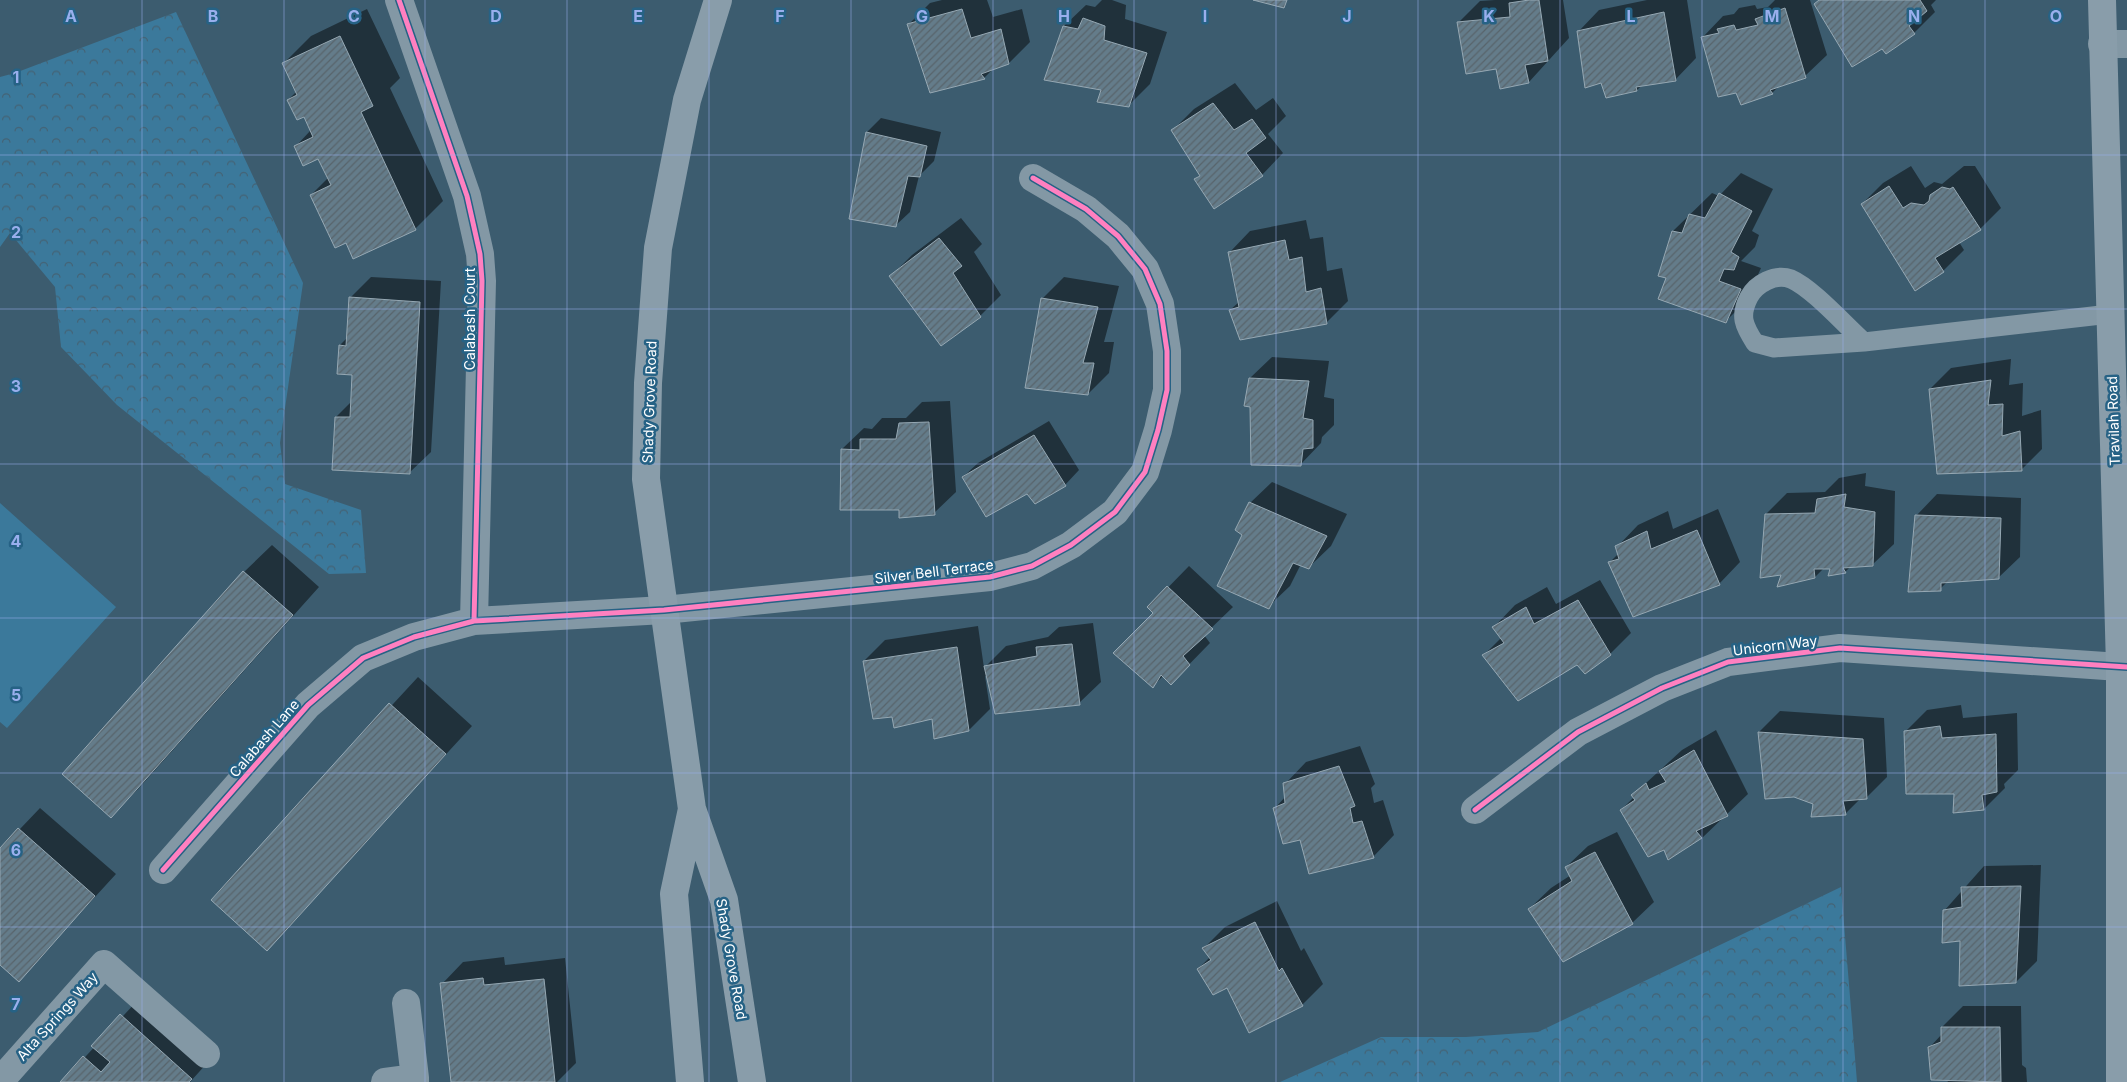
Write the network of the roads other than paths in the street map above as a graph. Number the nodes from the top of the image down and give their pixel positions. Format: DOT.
graph roads {
  1 [pos="399,0"];
  2 [pos="718,0"];
  3 [pos="2102,0"];
  4 [pos="2115,44"];
  5 [pos="1033,178"];
  6 [pos="2110,314"];
  7 [pos="1864,342"];
  8 [pos="664,610"];
  9 [pos="474,621"];
  10 [pos="2120,668"];
  11 [pos="692,810"];
  12 [pos="1475,810"];
  13 [pos="163,870"];
  14 [pos="406,1002"];
  15 [pos="206,1054"];
  16 [pos="5,1064"];
  17 [pos="415,1080"];
  18 [pos="385,1082"];
  19 [pos="690,1082"];
  20 [pos="752,1082"];
  21 [pos="2120,1082"];
  1 -- 9 [label="street, Calabash Court"];
  2 -- 8 [label="main road, Shady Grove Road"];
  3 -- 4 [label="main road, Travilah Road"];
  4 -- 6 [label="main road, Travilah Road"];
  5 -- 8 [label="street, Silver Bell Terrace"];
  6 -- 7 [label="lane"];
  6 -- 10 [label="main road, Travilah Road"];
  7 -- 7 [label="lane"];
  8 -- 9 [label="street, Calabash Lane"];
  8 -- 11 [label="main road, Shady Grove Road"];
  9 -- 13 [label="street, Calabash Lane"];
  10 -- 12 [label="street, Unicorn Way"];
  10 -- 21 [label="main road, Travilah Road"];
  11 -- 19 [label="main road, Shady Grove Road"];
  11 -- 20 [label="main road, Shady Grove Road"];
  14 -- 17 [label="street"];
  15 -- 16 [label="street, Alta Springs Way"];
  17 -- 18 [label="street"];
}
